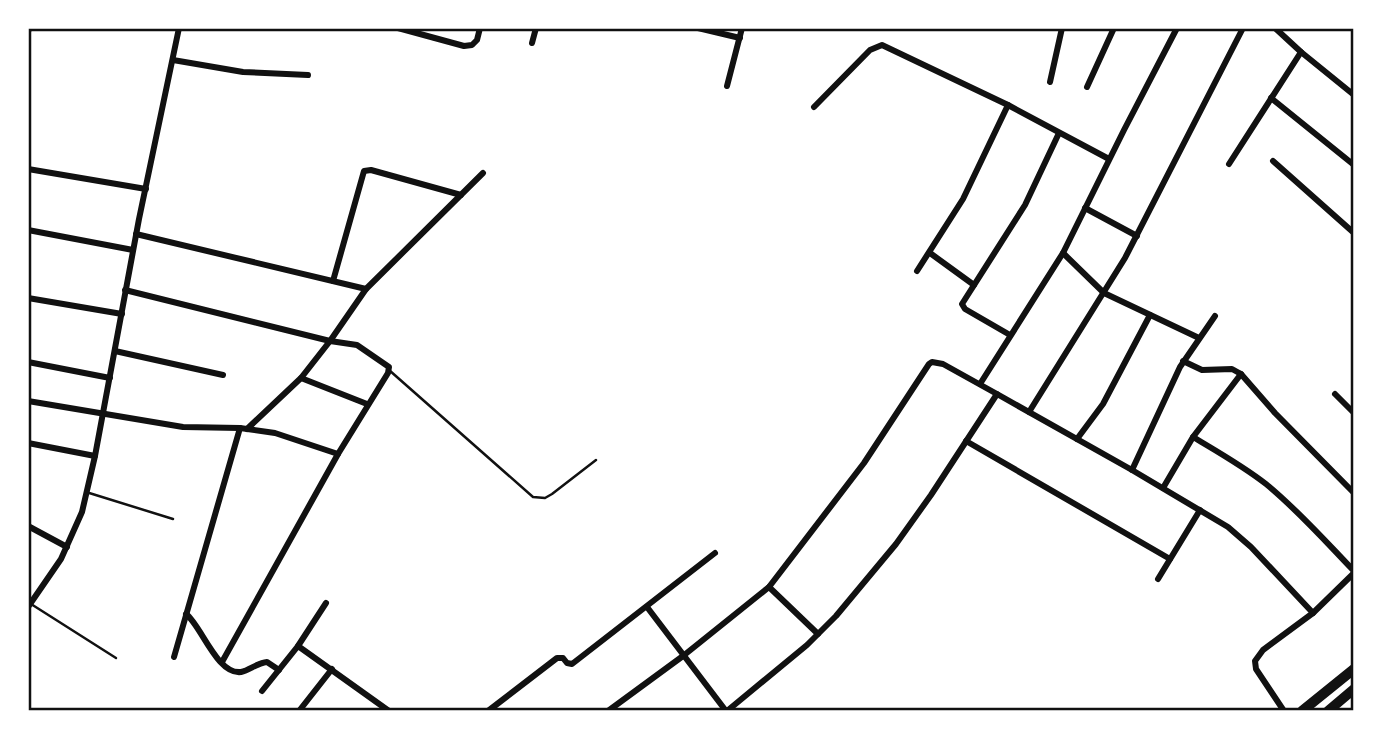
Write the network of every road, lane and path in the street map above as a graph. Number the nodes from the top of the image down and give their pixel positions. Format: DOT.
graph roads {
  1 [pos="179,28"];
  2 [pos="398,28"];
  3 [pos="480,28"];
  4 [pos="536,28"];
  5 [pos="698,28"];
  6 [pos="742,28"];
  7 [pos="1062,28"];
  8 [pos="1114,28"];
  9 [pos="1177,28"];
  10 [pos="1243,28"];
  11 [pos="1275,28"];
  12 [pos="417,31"];
  13 [pos="740,37"];
  14 [pos="532,43"];
  15 [pos="1301,52"];
  16 [pos="173,60"];
  17 [pos="308,75"];
  18 [pos="1050,82"];
  19 [pos="727,86"];
  20 [pos="1087,87"];
  21 [pos="1354,95"];
  22 [pos="1271,98"];
  23 [pos="1007,105"];
  24 [pos="814,107"];
  25 [pos="1059,133"];
  26 [pos="1109,159"];
  27 [pos="1273,161"];
  28 [pos="1228,164"];
  29 [pos="1354,165"];
  30 [pos="28,169"];
  31 [pos="483,173"];
  32 [pos="146,189"];
  33 [pos="461,195"];
  34 [pos="1085,208"];
  35 [pos="28,230"];
  36 [pos="136,233"];
  37 [pos="1354,233"];
  38 [pos="1137,236"];
  39 [pos="133,250"];
  40 [pos="930,253"];
  41 [pos="1063,253"];
  42 [pos="917,271"];
  43 [pos="334,281"];
  44 [pos="974,285"];
  45 [pos="366,289"];
  46 [pos="125,290"];
  47 [pos="1104,293"];
  48 [pos="28,298"];
  49 [pos="122,314"];
  50 [pos="1150,315"];
  51 [pos="1215,317"];
  52 [pos="1010,335"];
  53 [pos="1199,338"];
  54 [pos="330,341"];
  55 [pos="115,351"];
  56 [pos="1183,361"];
  57 [pos="28,362"];
  58 [pos="389,370"];
  59 [pos="1241,374"];
  60 [pos="223,375"];
  61 [pos="301,377"];
  62 [pos="110,378"];
  63 [pos="980,384"];
  64 [pos="997,394"];
  65 [pos="1335,394"];
  66 [pos="28,401"];
  67 [pos="367,404"];
  68 [pos="1029,412"];
  69 [pos="103,413"];
  70 [pos="1354,413"];
  71 [pos="243,428"];
  72 [pos="1193,437"];
  73 [pos="1077,439"];
  74 [pos="966,441"];
  75 [pos="28,443"];
  76 [pos="338,454"];
  77 [pos="95,456"];
  78 [pos="596,460"];
  79 [pos="1132,470"];
  80 [pos="1163,488"];
  81 [pos="86,492"];
  82 [pos="1354,493"];
  83 [pos="1200,510"];
  84 [pos="173,519"];
  85 [pos="28,526"];
  86 [pos="67,547"];
  87 [pos="715,553"];
  88 [pos="1170,559"];
  89 [pos="1354,572"];
  90 [pos="1158,579"];
  91 [pos="769,587"];
  92 [pos="326,603"];
  93 [pos="29,605"];
  94 [pos="647,607"];
  95 [pos="1313,613"];
  96 [pos="186,614"];
  97 [pos="818,634"];
  98 [pos="298,646"];
  99 [pos="683,656"];
  100 [pos="174,657"];
  101 [pos="116,658"];
  102 [pos="222,662"];
  103 [pos="332,669"];
  104 [pos="1354,669"];
  105 [pos="279,670"];
  106 [pos="1354,690"];
  107 [pos="262,691"];
  108 [pos="299,711"];
  109 [pos="389,711"];
  110 [pos="488,711"];
  111 [pos="608,711"];
  112 [pos="727,711"];
  113 [pos="1284,711"];
  114 [pos="1303,711"];
  115 [pos="1328,711"];
  1 -- 16 [label="street"];
  2 -- 12 [label="street"];
  3 -- 12 [label="street"];
  4 -- 14 [label="street"];
  5 -- 13 [label="street"];
  6 -- 13 [label="street"];
  7 -- 18 [label="street"];
  8 -- 20 [label="street"];
  9 -- 26 [label="street"];
  10 -- 38 [label="street"];
  11 -- 15 [label="street"];
  13 -- 19 [label="street"];
  15 -- 21 [label="street"];
  15 -- 22 [label="street"];
  16 -- 17 [label="street"];
  16 -- 32 [label="street"];
  22 -- 28 [label="street"];
  22 -- 29 [label="street"];
  23 -- 24 [label="street"];
  23 -- 25 [label="street"];
  23 -- 40 [label="street"];
  25 -- 26 [label="street"];
  25 -- 44 [label="street"];
  26 -- 34 [label="street"];
  27 -- 37 [label="street"];
  30 -- 32 [label="street"];
  31 -- 33 [label="street"];
  32 -- 36 [label="street"];
  33 -- 43 [label="street"];
  33 -- 45 [label="street"];
  34 -- 38 [label="street"];
  34 -- 41 [label="street"];
  35 -- 39 [label="street"];
  36 -- 39 [label="street"];
  36 -- 43 [label="street"];
  38 -- 47 [label="street"];
  39 -- 46 [label="street"];
  40 -- 42 [label="street"];
  40 -- 44 [label="street"];
  41 -- 47 [label="street"];
  41 -- 52 [label="street"];
  43 -- 45 [label="street"];
  44 -- 52 [label="street"];
  45 -- 54 [label="street"];
  46 -- 49 [label="street"];
  46 -- 54 [label="street"];
  47 -- 50 [label="street"];
  47 -- 68 [label="street"];
  48 -- 49 [label="street"];
  49 -- 55 [label="street"];
  50 -- 53 [label="street"];
  50 -- 73 [label="street"];
  51 -- 53 [label="street"];
  52 -- 63 [label="street"];
  53 -- 56 [label="street"];
  54 -- 58 [label="street"];
  54 -- 61 [label="street"];
  55 -- 60 [label="street"];
  55 -- 62 [label="street"];
  56 -- 59 [label="street"];
  56 -- 79 [label="street"];
  57 -- 62 [label="street"];
  58 -- 67 [label="street"];
  58 -- 78 [label="lane"];
  59 -- 72 [label="street"];
  59 -- 82 [label="street"];
  61 -- 67 [label="street"];
  61 -- 71 [label="street"];
  62 -- 69 [label="street"];
  63 -- 64 [label="street"];
  63 -- 91 [label="street"];
  64 -- 68 [label="street"];
  64 -- 74 [label="street"];
  65 -- 70 [label="street"];
  66 -- 69 [label="street"];
  67 -- 76 [label="street"];
  68 -- 73 [label="street"];
  69 -- 71 [label="street"];
  69 -- 77 [label="street"];
  71 -- 76 [label="street"];
  71 -- 96 [label="street"];
  72 -- 80 [label="street"];
  72 -- 89 [label="street"];
  73 -- 79 [label="street"];
  74 -- 88 [label="street"];
  74 -- 97 [label="street"];
  75 -- 77 [label="street"];
  76 -- 102 [label="street"];
  77 -- 81 [label="street"];
  79 -- 80 [label="street"];
  80 -- 83 [label="street"];
  81 -- 84 [label="lane"];
  81 -- 86 [label="street"];
  83 -- 88 [label="street"];
  83 -- 95 [label="street"];
  85 -- 86 [label="street"];
  86 -- 93 [label="street"];
  87 -- 94 [label="street"];
  88 -- 90 [label="street"];
  89 -- 95 [label="street"];
  91 -- 97 [label="street"];
  91 -- 99 [label="street"];
  92 -- 98 [label="street"];
  93 -- 101 [label="lane"];
  94 -- 99 [label="street"];
  94 -- 110 [label="street"];
  95 -- 113 [label="street"];
  96 -- 100 [label="street"];
  96 -- 102 [label="street"];
  97 -- 112 [label="street"];
  98 -- 103 [label="street"];
  98 -- 105 [label="street"];
  99 -- 111 [label="street"];
  99 -- 112 [label="street"];
  102 -- 105 [label="street"];
  103 -- 108 [label="street"];
  103 -- 109 [label="street"];
  104 -- 114 [label="highway"];
  105 -- 107 [label="street"];
  106 -- 115 [label="highway"];
}
